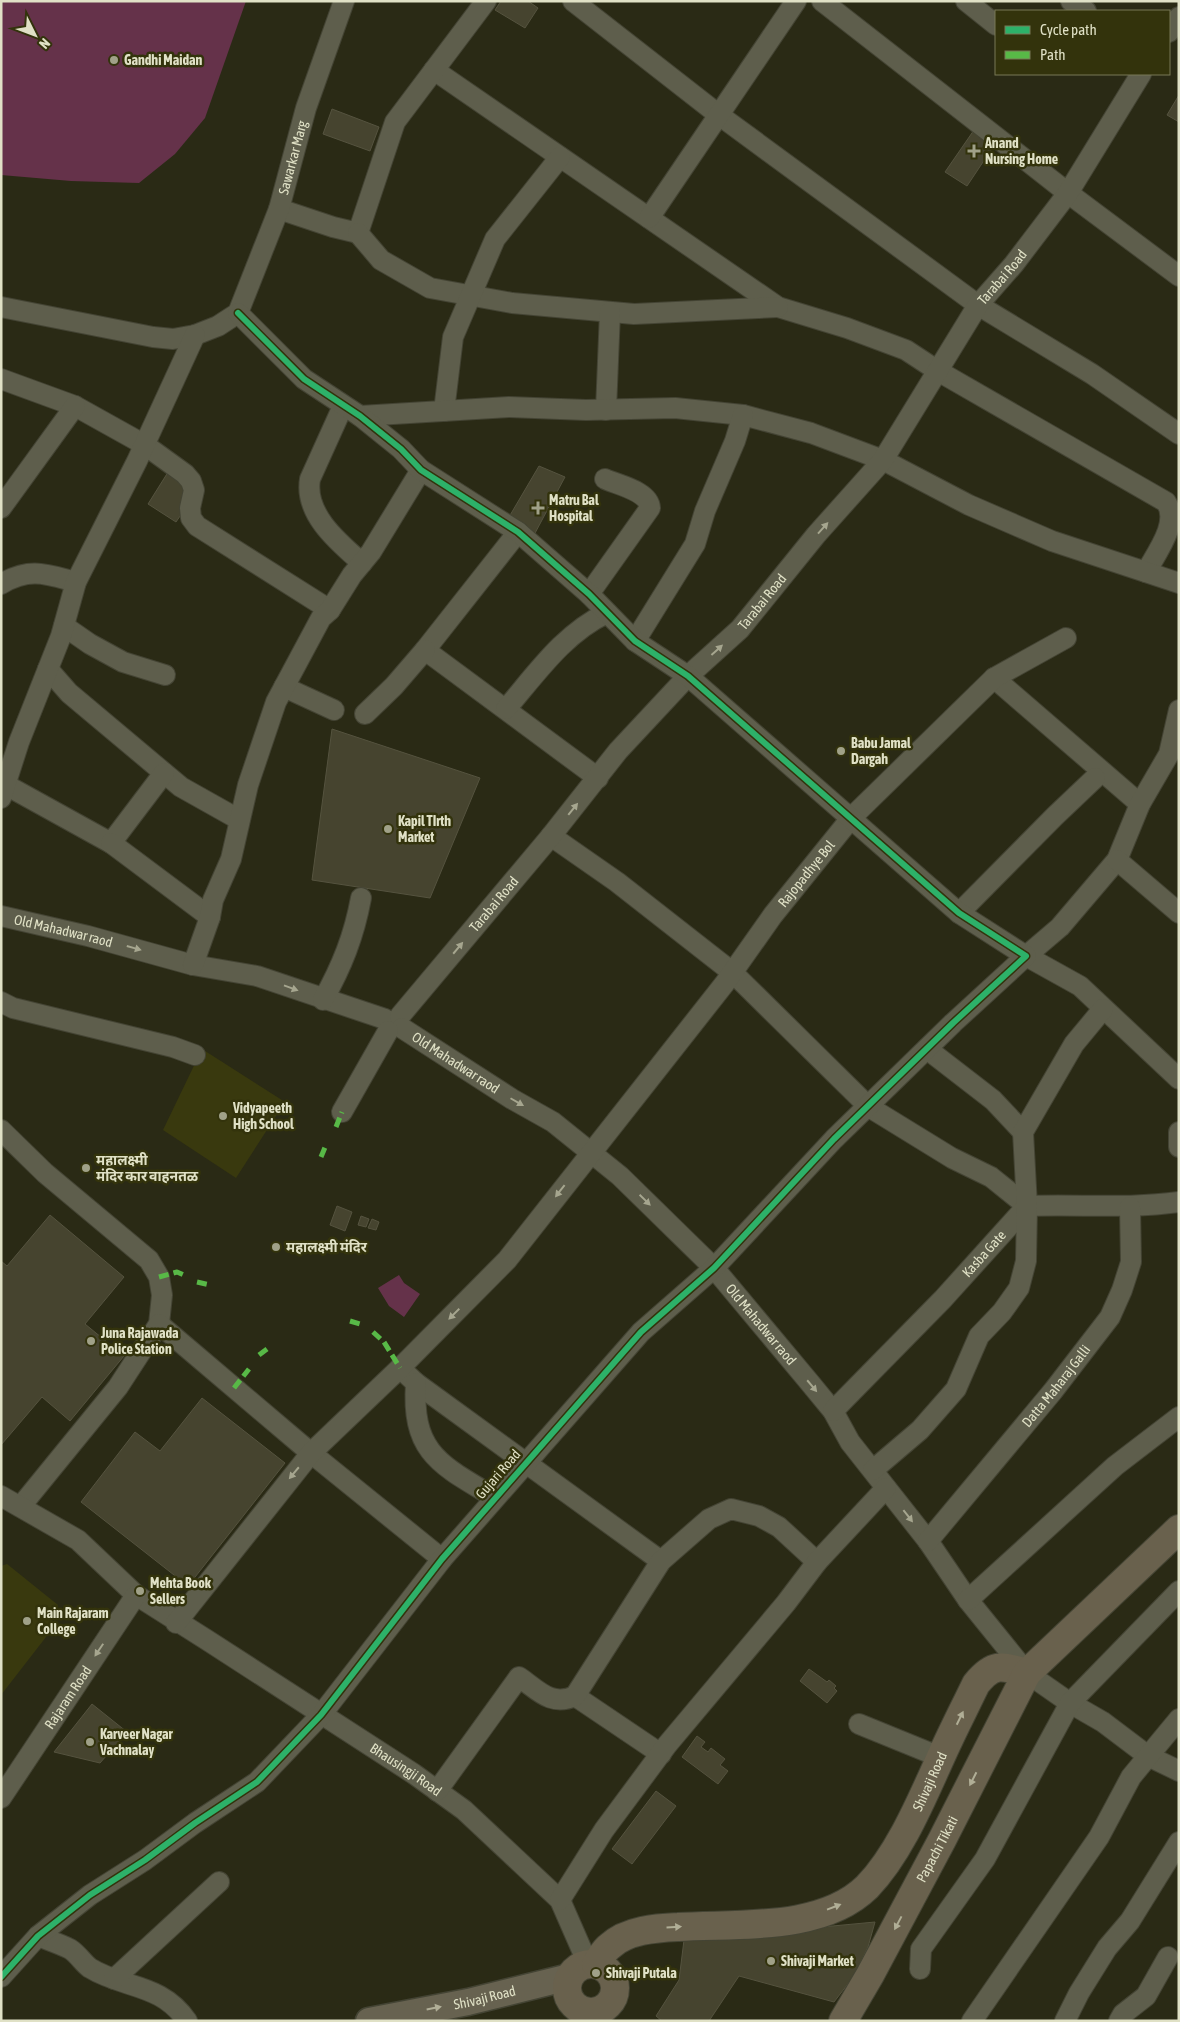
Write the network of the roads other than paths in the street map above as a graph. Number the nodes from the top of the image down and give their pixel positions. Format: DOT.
graph roads {
  1 [pos="344,1"];
  2 [pos="486,1"];
  3 [pos="573,1"];
  4 [pos="796,1"];
  5 [pos="822,1"];
  6 [pos="966,1"];
  7 [pos="1071,1"];
  8 [pos="1084,10"];
  9 [pos="1179,17"];
  10 [pos="995,24"];
  11 [pos="1170,30"];
  12 [pos="434,70"];
  13 [pos="1139,75"];
  14 [pos="719,115"];
  15 [pos="560,157"];
  16 [pos="1068,193"];
  17 [pos="279,209"];
  18 [pos="649,218"];
  19 [pos="358,233"];
  20 [pos="1179,276"];
  21 [pos="470,296"];
  22 [pos="978,305"];
  23 [pos="1,307"];
  24 [pos="778,307"];
  25 [pos="610,312"];
  26 [pos="238,313"];
  27 [pos="195,335"];
  28 [pos="938,371"];
  29 [pos="1,379"];
  30 [pos="75,406"];
  31 [pos="444,410"];
  32 [pos="606,410"];
  33 [pos="352,411"];
  34 [pos="743,415"];
  35 [pos="1176,427"];
  36 [pos="145,445"];
  37 [pos="883,460"];
  38 [pos="422,470"];
  39 [pos="605,479"];
  40 [pos="1,508"];
  41 [pos="518,532"];
  42 [pos="362,564"];
  43 [pos="1146,572"];
  44 [pos="76,582"];
  45 [pos="1179,583"];
  46 [pos="1,584"];
  47 [pos="589,594"];
  48 [pos="330,610"];
  49 [pos="607,613"];
  50 [pos="64,626"];
  51 [pos="1066,638"];
  52 [pos="635,641"];
  53 [pos="424,650"];
  54 [pos="48,669"];
  55 [pos="165,675"];
  56 [pos="688,676"];
  57 [pos="994,678"];
  58 [pos="284,686"];
  59 [pos="334,710"];
  60 [pos="506,710"];
  61 [pos="1179,710"];
  62 [pos="366,714"];
  63 [pos="164,773"];
  64 [pos="598,778"];
  65 [pos="1095,778"];
  66 [pos="4,791"];
  67 [pos="1140,804"];
  68 [pos="852,817"];
  69 [pos="238,819"];
  70 [pos="551,836"];
  71 [pos="111,843"];
  72 [pos="1117,860"];
  73 [pos="361,898"];
  74 [pos="959,913"];
  75 [pos="1179,913"];
  76 [pos="1,916"];
  77 [pos="210,916"];
  78 [pos="1026,956"];
  79 [pos="193,965"];
  80 [pos="732,972"];
  81 [pos="324,1000"];
  82 [pos="1,1002"];
  83 [pos="1102,1009"];
  84 [pos="394,1024"];
  85 [pos="927,1049"];
  86 [pos="195,1055"];
  87 [pos="1179,1079"];
  88 [pos="869,1107"];
  89 [pos="342,1112"];
  90 [pos="1,1130"];
  91 [pos="1024,1132"];
  92 [pos="1179,1132"];
  93 [pos="1179,1146"];
  94 [pos="590,1153"];
  95 [pos="1179,1202"];
  96 [pos="1027,1206"];
  97 [pos="1130,1207"];
  98 [pos="714,1268"];
  99 [pos="159,1324"];
  100 [pos="400,1368"];
  101 [pos="416,1382"];
  102 [pos="832,1411"];
  103 [pos="1179,1417"];
  104 [pos="311,1453"];
  105 [pos="525,1463"];
  106 [pos="873,1470"];
  107 [pos="886,1488"];
  108 [pos="1,1496"];
  109 [pos="494,1497"];
  110 [pos="22,1506"];
  111 [pos="1179,1530"];
  112 [pos="928,1541"];
  113 [pos="442,1559"];
  114 [pos="661,1561"];
  115 [pos="817,1562"];
  116 [pos="1179,1591"];
  117 [pos="136,1595"];
  118 [pos="968,1600"];
  119 [pos="176,1623"];
  120 [pos="1027,1673"];
  121 [pos="575,1696"];
  122 [pos="1070,1704"];
  123 [pos="321,1715"];
  124 [pos="1179,1720"];
  125 [pos="859,1724"];
  126 [pos="661,1754"];
  127 [pos="1148,1756"];
  128 [pos="940,1757"];
  129 [pos="1179,1771"];
  130 [pos="437,1791"];
  131 [pos="1,1798"];
  132 [pos="1179,1842"];
  133 [pos="219,1882"];
  134 [pos="560,1900"];
  135 [pos="38,1936"];
  136 [pos="1168,1957"];
  137 [pos="585,1968"];
  138 [pos="920,1969"];
  139 [pos="1,1977"];
  140 [pos="114,1979"];
  141 [pos="610,2013"];
  142 [pos="187,2021"];
  143 [pos="369,2021"];
  144 [pos="842,2021"];
  145 [pos="972,2021"];
  146 [pos="1065,2021"];
  147 [pos="1119,2021"];
  1 -- 17 [label="street, Sawarkar Marg"];
  2 -- 12 [label="street"];
  3 -- 14 [label="street"];
  4 -- 14 [label="street"];
  5 -- 16 [label="street"];
  6 -- 10 [label="street"];
  7 -- 8 [label="street"];
  9 -- 11 [label="street"];
  12 -- 15 [label="street"];
  12 -- 19 [label="street"];
  13 -- 16 [label="street, Tarabai Road"];
  14 -- 18 [label="street"];
  14 -- 22 [label="street"];
  15 -- 18 [label="street"];
  15 -- 21 [label="street"];
  16 -- 20 [label="street"];
  16 -- 22 [label="street, Tarabai Road"];
  17 -- 19 [label="street"];
  17 -- 26 [label="street, Sawarkar Marg"];
  18 -- 24 [label="street"];
  19 -- 21 [label="street"];
  21 -- 25 [label="street"];
  21 -- 31 [label="street"];
  22 -- 28 [label="street, Tarabai Road"];
  22 -- 35 [label="street"];
  23 -- 27 [label="street"];
  24 -- 25 [label="street"];
  24 -- 28 [label="street"];
  25 -- 32 [label="street"];
  26 -- 27 [label="street"];
  26 -- 33 [label="street"];
  27 -- 36 [label="street"];
  28 -- 37 [label="street, Tarabai Road"];
  28 -- 43 [label="street"];
  29 -- 30 [label="street"];
  30 -- 36 [label="street"];
  30 -- 40 [label="street"];
  31 -- 32 [label="street"];
  31 -- 33 [label="street"];
  32 -- 34 [label="street"];
  33 -- 38 [label="street"];
  33 -- 42 [label="street"];
  34 -- 37 [label="street"];
  34 -- 52 [label="street"];
  36 -- 44 [label="street"];
  36 -- 48 [label="street"];
  37 -- 43 [label="street"];
  56 -- 37 [label="street, Tarabai Road, one-way"];
  38 -- 41 [label="street"];
  38 -- 42 [label="street"];
  39 -- 47 [label="street"];
  41 -- 47 [label="street"];
  41 -- 53 [label="street"];
  42 -- 48 [label="street"];
  43 -- 45 [label="street"];
  44 -- 46 [label="street"];
  44 -- 50 [label="street"];
  47 -- 49 [label="street"];
  48 -- 58 [label="street"];
  49 -- 52 [label="street"];
  49 -- 60 [label="street"];
  50 -- 54 [label="street"];
  50 -- 55 [label="street"];
  51 -- 57 [label="street, Rajopadhye Bol"];
  52 -- 56 [label="street"];
  53 -- 60 [label="street"];
  53 -- 62 [label="street"];
  54 -- 63 [label="street"];
  54 -- 66 [label="street"];
  56 -- 64 [label="street, Tarabai Road"];
  56 -- 68 [label="street"];
  57 -- 67 [label="street"];
  57 -- 68 [label="street, Rajopadhye Bol"];
  58 -- 59 [label="street"];
  58 -- 69 [label="street"];
  60 -- 64 [label="street"];
  61 -- 67 [label="street, Gujari Road"];
  63 -- 69 [label="street"];
  63 -- 71 [label="street"];
  70 -- 64 [label="street, Tarabai Road, one-way"];
  65 -- 74 [label="street"];
  66 -- 71 [label="street"];
  67 -- 72 [label="street, Gujari Road"];
  68 -- 74 [label="street"];
  68 -- 80 [label="street, Rajopadhye Bol"];
  69 -- 77 [label="street"];
  70 -- 80 [label="street"];
  84 -- 70 [label="street, Tarabai Road, one-way"];
  71 -- 77 [label="street"];
  72 -- 75 [label="street"];
  72 -- 78 [label="street, Gujari Road"];
  73 -- 81 [label="street"];
  74 -- 78 [label="street"];
  76 -- 79 [label="street, Old Mahadwar raod, one-way"];
  77 -- 79 [label="street"];
  78 -- 83 [label="street"];
  78 -- 85 [label="street, Gujari Road"];
  79 -- 81 [label="street, Old Mahadwar raod, one-way"];
  80 -- 88 [label="street"];
  80 -- 94 [label="street, Rajopadhye Bol"];
  81 -- 84 [label="street, Old Mahadwar raod"];
  82 -- 86 [label="street"];
  83 -- 87 [label="street"];
  83 -- 91 [label="street"];
  84 -- 89 [label="street, Tarabai Road"];
  84 -- 94 [label="street, Old Mahadwar raod, one-way"];
  85 -- 88 [label="street, Gujari Road"];
  85 -- 91 [label="street"];
  88 -- 96 [label="street"];
  88 -- 98 [label="street, Gujari Road"];
  90 -- 99 [label="street"];
  91 -- 96 [label="street"];
  92 -- 93 [label="street"];
  94 -- 98 [label="street, Old Mahadwar raod, one-way"];
  94 -- 100 [label="street, Rajopadhye Bol, one-way"];
  95 -- 97 [label="street"];
  96 -- 97 [label="street"];
  96 -- 102 [label="street, Kasba Gate"];
  96 -- 106 [label="street"];
  97 -- 112 [label="street, Datta Maharaj Galli"];
  98 -- 102 [label="street, Old Mahadwar raod, one-way"];
  98 -- 105 [label="street, Gujari Road"];
  99 -- 104 [label="street"];
  99 -- 110 [label="street"];
  100 -- 101 [label="street"];
  100 -- 104 [label="street, Rajopadhye Bol"];
  101 -- 105 [label="street"];
  101 -- 109 [label="street"];
  102 -- 106 [label="street, Old Mahadwar raod"];
  103 -- 118 [label="street"];
  104 -- 113 [label="street"];
  104 -- 119 [label="street, Rajopadhye Bol, one-way"];
  105 -- 109 [label="street, Gujari Road"];
  105 -- 114 [label="street"];
  106 -- 107 [label="street, Old Mahadwar raod"];
  107 -- 112 [label="street, Old Mahadwar raod, one-way"];
  107 -- 115 [label="street"];
  108 -- 110 [label="street, Bhausingji Road"];
  109 -- 113 [label="street, Gujari Road"];
  110 -- 117 [label="street, Bhausingji Road"];
  111 -- 120 [label="highway"];
  112 -- 118 [label="street, Old Mahadwar raod"];
  113 -- 123 [label="street, Gujari Road"];
  114 -- 115 [label="street"];
  114 -- 121 [label="street"];
  115 -- 126 [label="street"];
  116 -- 122 [label="street"];
  117 -- 119 [label="street, Bhausingji Road"];
  117 -- 131 [label="street, Rajaram Road, one-way"];
  118 -- 120 [label="street, Old Mahadwar raod"];
  119 -- 123 [label="street, Bhausingji Road"];
  120 -- 122 [label="street, Old Mahadwar raod"];
  128 -- 120 [label="highway, Shivaji Road, one-way"];
  120 -- 144 [label="highway, Papachi Tikati, one-way"];
  121 -- 126 [label="street"];
  121 -- 130 [label="street"];
  122 -- 127 [label="street, Old Mahadwar raod"];
  122 -- 138 [label="street"];
  123 -- 130 [label="street, Bhausingji Road"];
  123 -- 135 [label="street, Gujari Road"];
  124 -- 127 [label="street"];
  125 -- 128 [label="street"];
  126 -- 134 [label="street"];
  127 -- 129 [label="street, Old Mahadwar raod"];
  127 -- 145 [label="street"];
  137 -- 128 [label="highway, Shivaji Road, one-way"];
  130 -- 134 [label="street, Bhausingji Road"];
  132 -- 146 [label="street"];
  133 -- 140 [label="street"];
  134 -- 137 [label="street, Bhausingji Road"];
  135 -- 139 [label="street, Gujari Road"];
  135 -- 140 [label="street"];
  136 -- 147 [label="street"];
  137 -- 141 [label="highway"];
  137 -- 141 [label="highway"];
  143 -- 137 [label="main road, Shivaji Road, one-way"];
  140 -- 142 [label="street"];
}
